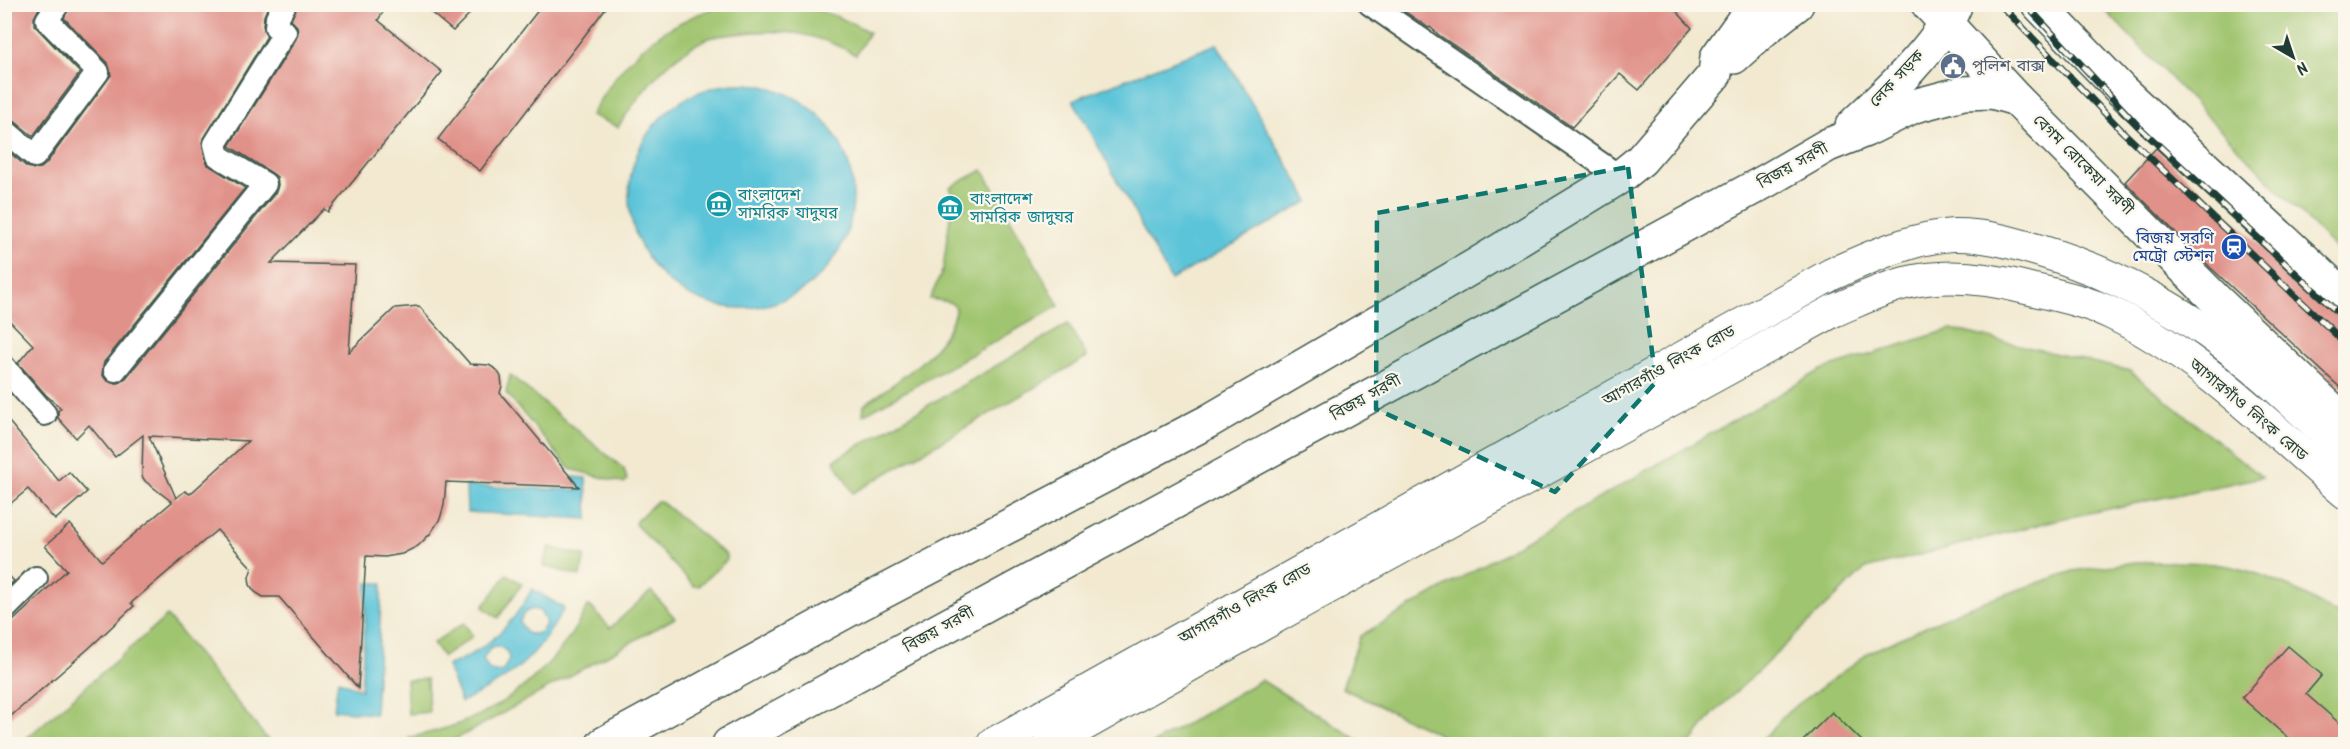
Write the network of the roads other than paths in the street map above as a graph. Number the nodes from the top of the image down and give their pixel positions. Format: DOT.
graph roads {
  1 [pos="58,4"];
  2 [pos="285,4"];
  3 [pos="1370,4"];
  4 [pos="1755,4"];
  5 [pos="1797,4"];
  6 [pos="2038,4"];
  7 [pos="1943,11"];
  8 [pos="1715,74"];
  9 [pos="2016,99"];
  10 [pos="4,130"];
  11 [pos="1828,145"];
  12 [pos="1620,177"];
  13 [pos="2002,241"];
  14 [pos="1988,279"];
  15 [pos="2346,298"];
  16 [pos="4,367"];
  17 [pos="115,370"];
  18 [pos="45,414"];
  19 [pos="2346,423"];
  20 [pos="2346,452"];
  21 [pos="2346,493"];
  22 [pos="36,578"];
  23 [pos="4,610"];
  24 [pos="603,744"];
  25 [pos="729,744"];
  26 [pos="993,744"];
  27 [pos="1050,744"];
  1 -- 10 [label="street"];
  2 -- 17 [label="street"];
  3 -- 12 [label="street"];
  4 -- 8 [label="main road"];
  5 -- 8 [label="main road"];
  6 -- 15 [label="main road"];
  7 -- 9 [label="main road, বেগম রোকেয়া সরণী"];
  7 -- 11 [label="main road, লেক সড়ক"];
  8 -- 12 [label="main road"];
  9 -- 11 [label="main road, বিজয় সরণী"];
  9 -- 19 [label="main road, বেগম রোকেয়া সরণী"];
  11 -- 25 [label="main road, বিজয় সরণী"];
  12 -- 24 [label="main road"];
  13 -- 14 [label="main road"];
  13 -- 20 [label="main road, আগারগাঁও লিংক রোড"];
  13 -- 26 [label="main road, আগারগাঁও লিংক রোড"];
  14 -- 21 [label="main road, আগারগাঁও লিংক রোড"];
  14 -- 27 [label="main road, আগারগাঁও লিংক রোড"];
  16 -- 18 [label="street"];
  22 -- 23 [label="street"];
}
